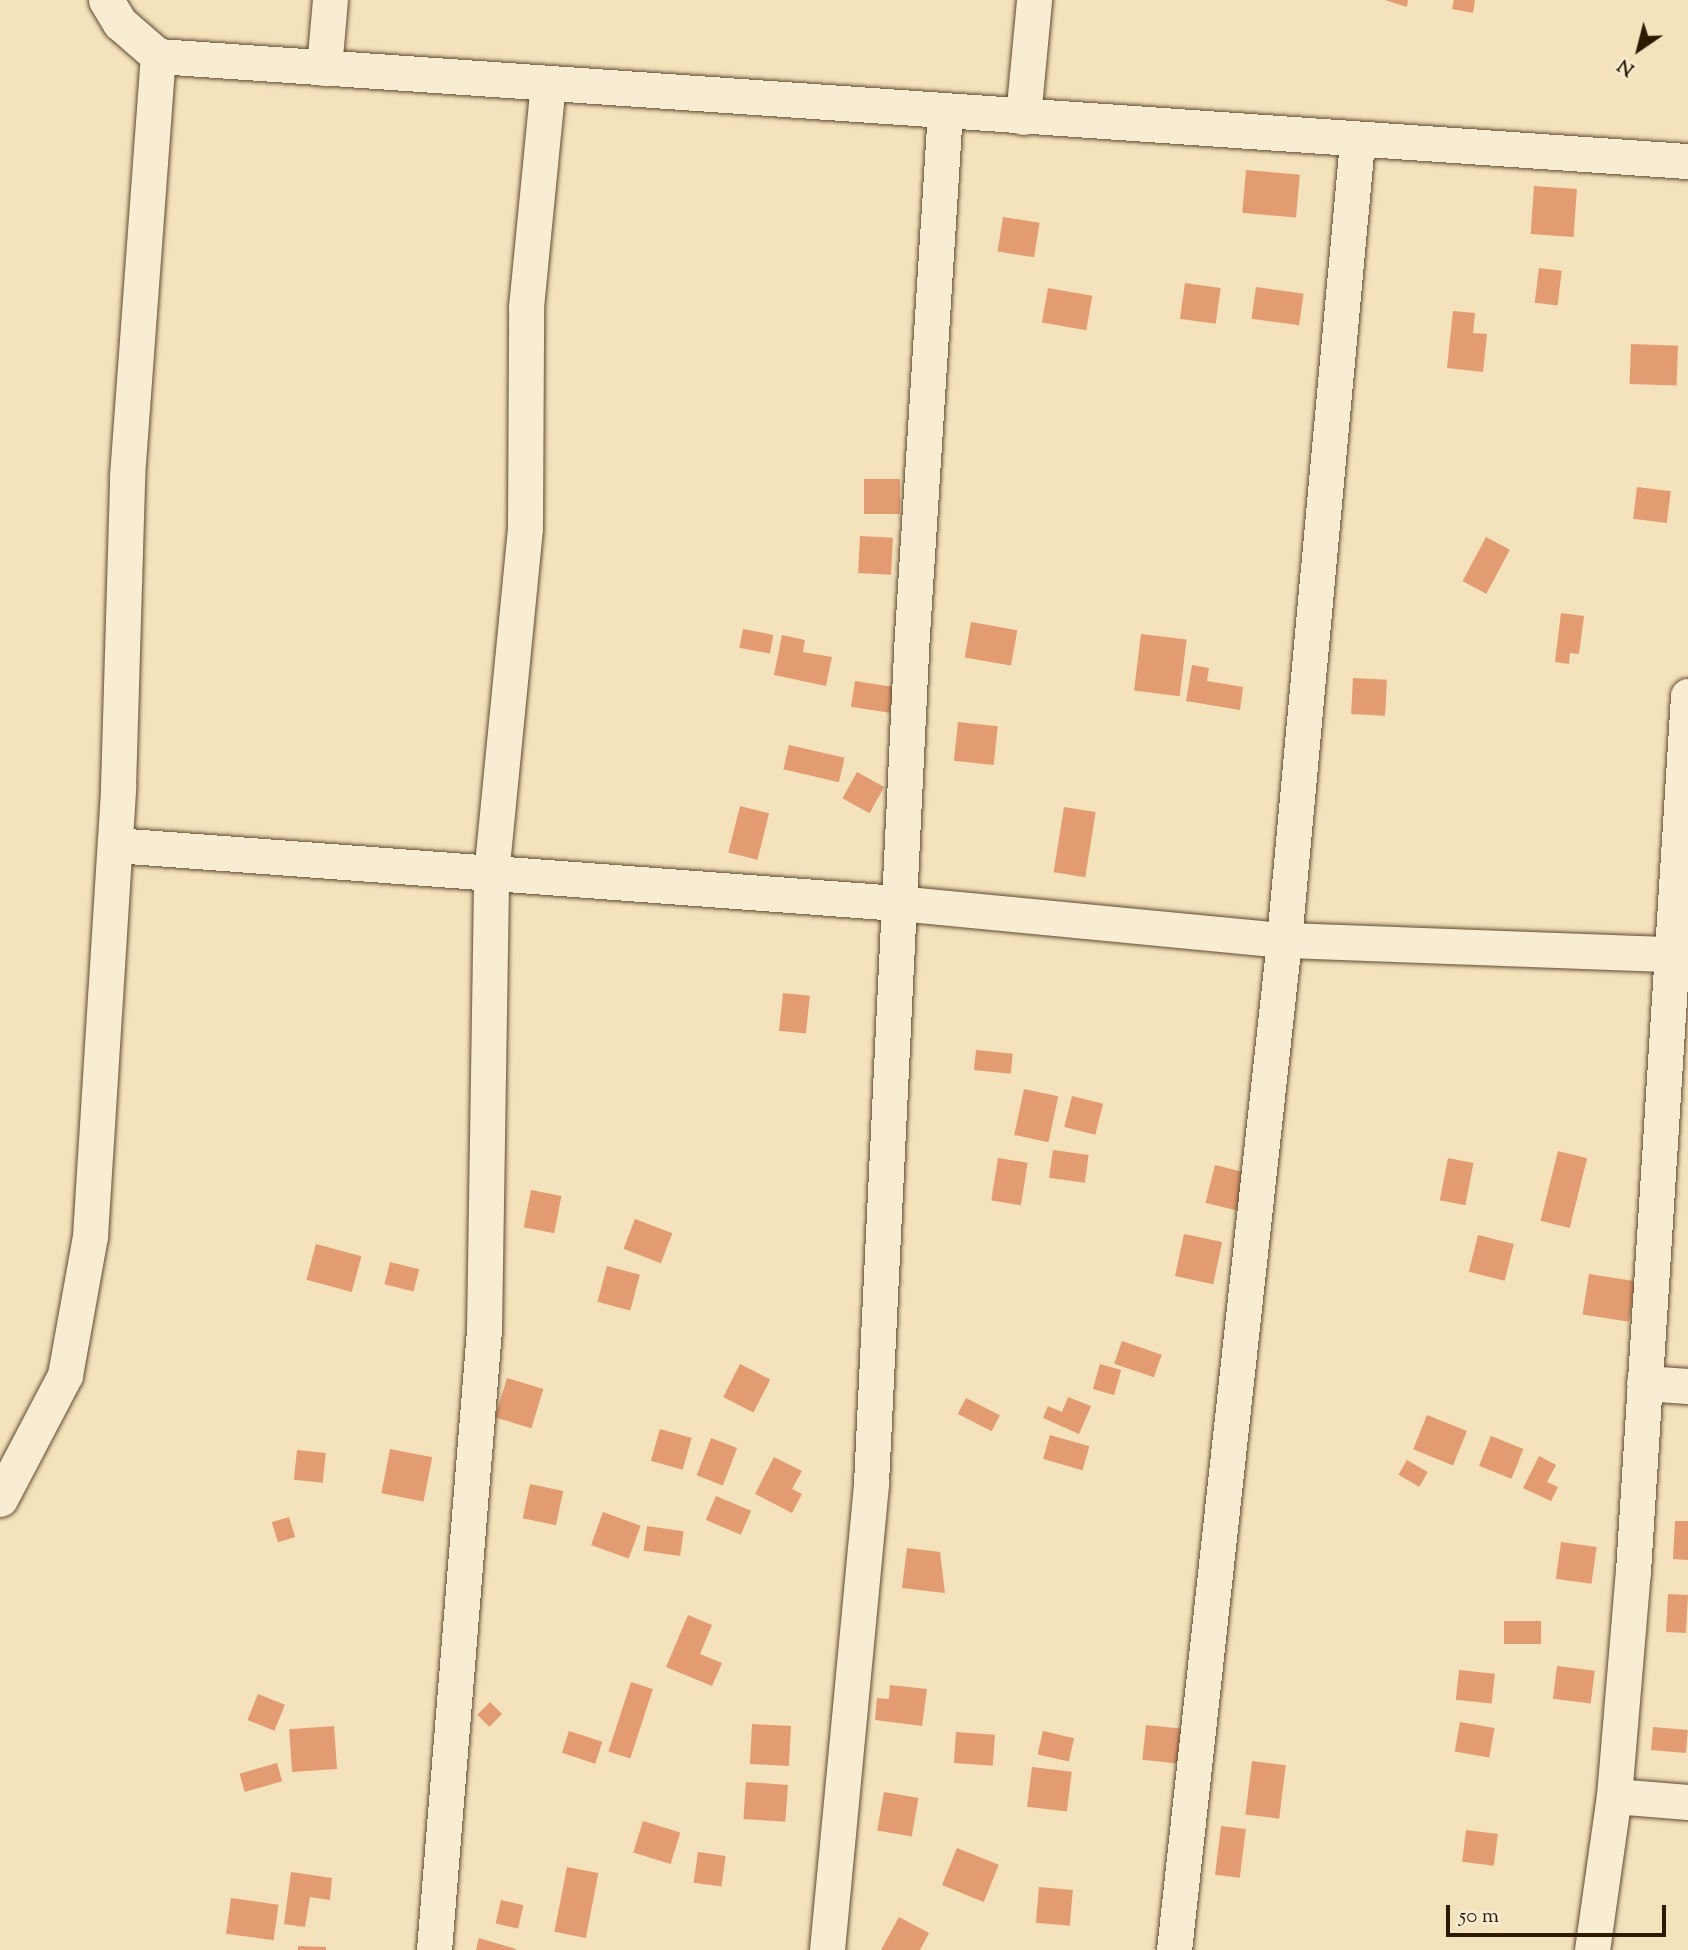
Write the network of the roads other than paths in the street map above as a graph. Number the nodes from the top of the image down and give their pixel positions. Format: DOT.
graph roads {
  1 [pos="106,0"];
  2 [pos="330,0"];
  3 [pos="1034,0"];
  4 [pos="158,56"];
  5 [pos="324,68"];
  6 [pos="548,84"];
  7 [pos="946,111"];
  8 [pos="1023,117"];
  9 [pos="1357,143"];
  10 [pos="1688,161"];
  11 [pos="1688,696"];
  12 [pos="114,845"];
  13 [pos="491,875"];
  14 [pos="898,903"];
  15 [pos="1284,940"];
  16 [pos="1678,954"];
  17 [pos="1644,1383"];
  18 [pos="1688,1387"];
  19 [pos="0,1499"];
  20 [pos="1614,1796"];
  21 [pos="1688,1802"];
  22 [pos="434,1950"];
  23 [pos="827,1950"];
  24 [pos="1174,1950"];
  25 [pos="1592,1950"];
  1 -- 4 [label="street"];
  2 -- 5 [label="street"];
  3 -- 8 [label="street"];
  4 -- 5 [label="street"];
  4 -- 12 [label="street"];
  5 -- 6 [label="street"];
  6 -- 7 [label="street"];
  6 -- 13 [label="street"];
  7 -- 8 [label="street"];
  7 -- 14 [label="street"];
  8 -- 9 [label="street"];
  9 -- 10 [label="street"];
  9 -- 15 [label="street"];
  11 -- 16 [label="street"];
  12 -- 13 [label="street"];
  12 -- 19 [label="street"];
  13 -- 14 [label="street"];
  13 -- 22 [label="street"];
  14 -- 15 [label="street"];
  14 -- 23 [label="street"];
  15 -- 16 [label="street"];
  15 -- 24 [label="street"];
  16 -- 17 [label="street"];
  17 -- 18 [label="street"];
  17 -- 20 [label="street"];
  20 -- 21 [label="street"];
  20 -- 25 [label="street"];
}
